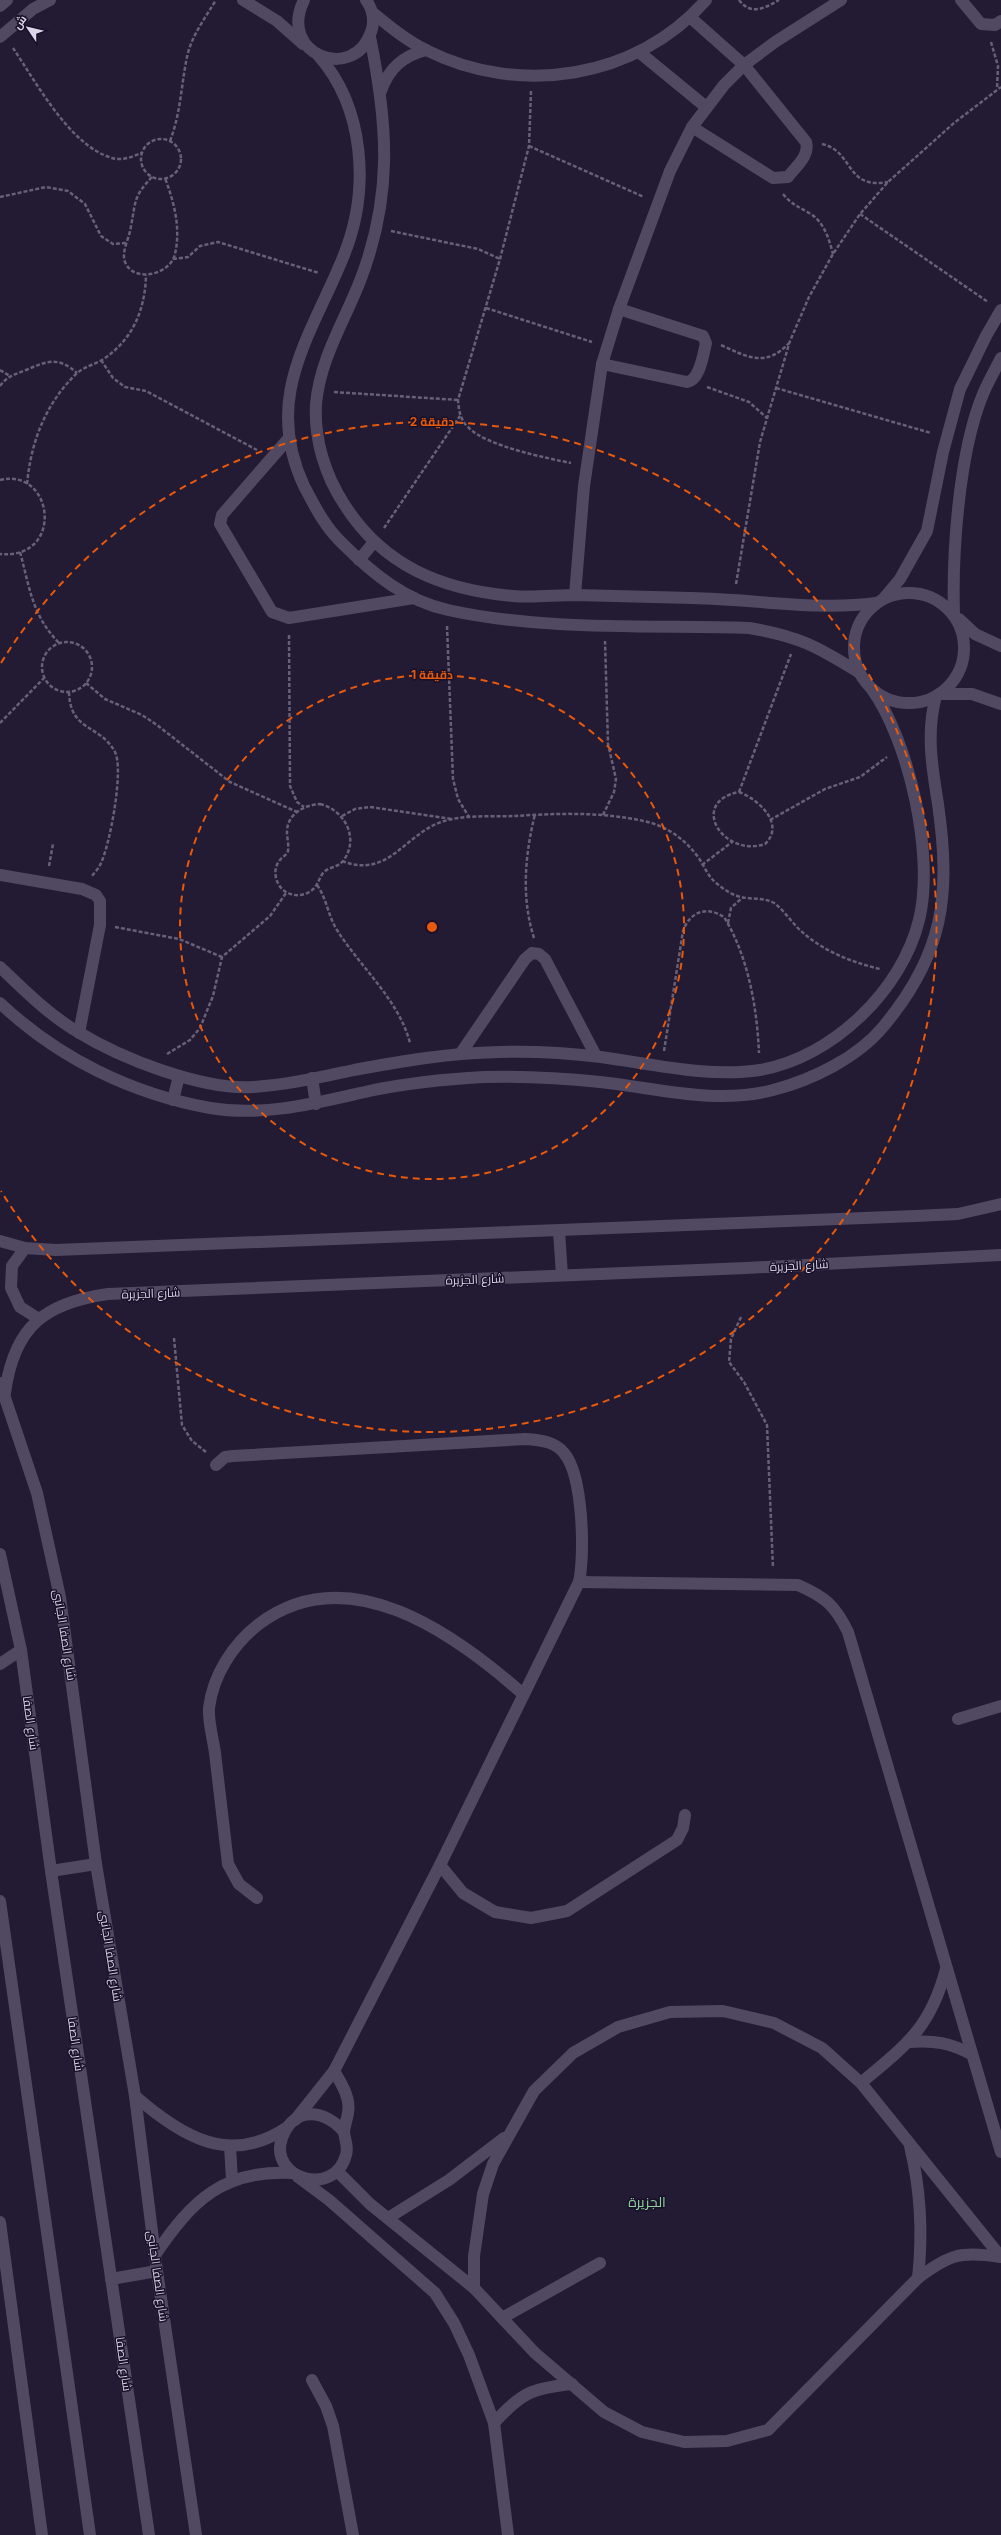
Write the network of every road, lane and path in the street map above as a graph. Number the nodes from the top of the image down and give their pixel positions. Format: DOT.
graph roads {
  1 [pos="7,0"];
  2 [pos="50,0"];
  3 [pos="216,0"];
  4 [pos="243,0"];
  5 [pos="304,0"];
  6 [pos="366,0"];
  7 [pos="706,0"];
  8 [pos="740,0"];
  9 [pos="779,0"];
  10 [pos="841,0"];
  11 [pos="961,0"];
  12 [pos="0,6"];
  13 [pos="372,12"];
  14 [pos="691,18"];
  15 [pos="1001,21"];
  16 [pos="981,24"];
  17 [pos="1,35"];
  18 [pos="370,37"];
  19 [pos="308,48"];
  20 [pos="426,50"];
  21 [pos="639,52"];
  22 [pos="318,55"];
  23 [pos="744,65"];
  24 [pos="532,77"];
  25 [pos="1001,87"];
  26 [pos="997,89"];
  27 [pos="381,90"];
  28 [pos="706,107"];
  29 [pos="692,127"];
  30 [pos="170,141"];
  31 [pos="806,142"];
  32 [pos="529,146"];
  33 [pos="141,152"];
  34 [pos="152,177"];
  35 [pos="165,178"];
  36 [pos="773,178"];
  37 [pos="888,182"];
  38 [pos="0,197"];
  39 [pos="657,203"];
  40 [pos="860,214"];
  41 [pos="377,228"];
  42 [pos="128,243"];
  43 [pos="833,254"];
  44 [pos="173,259"];
  45 [pos="500,259"];
  46 [pos="146,274"];
  47 [pos="334,278"];
  48 [pos="486,308"];
  49 [pos="619,309"];
  50 [pos="1001,311"];
  51 [pos="790,342"];
  52 [pos="706,343"];
  53 [pos="607,347"];
  54 [pos="1001,358"];
  55 [pos="101,360"];
  56 [pos="602,364"];
  57 [pos="0,370"];
  58 [pos="77,374"];
  59 [pos="10,376"];
  60 [pos="693,380"];
  61 [pos="0,386"];
  62 [pos="776,388"];
  63 [pos="318,390"];
  64 [pos="458,400"];
  65 [pos="460,416"];
  66 [pos="767,418"];
  67 [pos="289,438"];
  68 [pos="947,438"];
  69 [pos="272,458"];
  70 [pos="586,466"];
  71 [pos="0,480"];
  72 [pos="27,484"];
  73 [pos="374,542"];
  74 [pos="20,552"];
  75 [pos="0,554"];
  76 [pos="359,560"];
  77 [pos="575,595"];
  78 [pos="414,598"];
  79 [pos="734,599"];
  80 [pos="879,602"];
  81 [pos="446,610"];
  82 [pos="956,616"];
  83 [pos="289,618"];
  84 [pos="605,624"];
  85 [pos="797,638"];
  86 [pos="59,643"];
  87 [pos="1001,646"];
  88 [pos="860,673"];
  89 [pos="44,678"];
  90 [pos="86,682"];
  91 [pos="871,688"];
  92 [pos="69,692"];
  93 [pos="938,695"];
  94 [pos="1001,704"];
  95 [pos="0,723"];
  96 [pos="900,741"];
  97 [pos="738,792"];
  98 [pos="304,807"];
  99 [pos="297,812"];
  100 [pos="535,814"];
  101 [pos="603,815"];
  102 [pos="342,816"];
  103 [pos="469,818"];
  104 [pos="455,819"];
  105 [pos="770,820"];
  106 [pos="732,842"];
  107 [pos="53,844"];
  108 [pos="342,861"];
  109 [pos="702,865"];
  110 [pos="0,875"];
  111 [pos="46,883"];
  112 [pos="317,885"];
  113 [pos="82,889"];
  114 [pos="286,893"];
  115 [pos="742,898"];
  116 [pos="728,923"];
  117 [pos="100,925"];
  118 [pos="539,954"];
  119 [pos="222,957"];
  120 [pos="0,967"];
  121 [pos="896,970"];
  122 [pos="0,1003"];
  123 [pos="79,1033"];
  124 [pos="460,1052"];
  125 [pos="596,1056"];
  126 [pos="412,1060"];
  127 [pos="661,1066"];
  128 [pos="160,1069"];
  129 [pos="760,1070"];
  130 [pos="179,1076"];
  131 [pos="312,1078"];
  132 [pos="173,1100"];
  133 [pos="316,1104"];
  134 [pos="1001,1204"];
  135 [pos="559,1231"];
  136 [pos="0,1241"];
  137 [pos="25,1248"];
  138 [pos="1001,1254"];
  139 [pos="562,1275"];
  140 [pos="741,1317"];
  141 [pos="38,1319"];
  142 [pos="174,1338"];
  143 [pos="2,1388"];
  144 [pos="221,1461"];
  145 [pos="0,1554"];
  146 [pos="579,1582"];
  147 [pos="774,1584"];
  148 [pos="21,1650"];
  149 [pos="0,1664"];
  150 [pos="523,1694"];
  151 [pos="1001,1706"];
  152 [pos="958,1719"];
  153 [pos="685,1815"];
  154 [pos="96,1864"];
  155 [pos="440,1865"];
  156 [pos="51,1871"];
  157 [pos="257,1898"];
  158 [pos="0,1901"];
  159 [pos="946,1969"];
  160 [pos="910,2042"];
  161 [pos="971,2054"];
  162 [pos="334,2071"];
  163 [pos="861,2083"];
  164 [pos="135,2096"];
  165 [pos="291,2124"];
  166 [pos="344,2132"];
  167 [pos="507,2136"];
  168 [pos="909,2143"];
  169 [pos="230,2146"];
  170 [pos="1001,2152"];
  171 [pos="337,2171"];
  172 [pos="296,2175"];
  173 [pos="232,2180"];
  174 [pos="388,2218"];
  175 [pos="0,2222"];
  176 [pos="155,2255"];
  177 [pos="1001,2257"];
  178 [pos="600,2262"];
  179 [pos="157,2271"];
  180 [pos="918,2278"];
  181 [pos="111,2279"];
  182 [pos="474,2288"];
  183 [pos="502,2318"];
  184 [pos="312,2380"];
  185 [pos="572,2384"];
  186 [pos="494,2422"];
  187 [pos="40,2532"];
  188 [pos="90,2535"];
  189 [pos="149,2535"];
  190 [pos="196,2535"];
  191 [pos="353,2535"];
  192 [pos="508,2535"];
  1 -- 12 [label="street"];
  2 -- 17 [label="street"];
  3 -- 30 [label="path"];
  4 -- 19 [label="street"];
  5 -- 19 [label="street"];
  6 -- 13 [label="street"];
  7 -- 14 [label="street"];
  8 -- 9 [label="path"];
  10 -- 23 [label="street"];
  11 -- 16 [label="street"];
  13 -- 18 [label="street"];
  13 -- 20 [label="street"];
  14 -- 21 [label="street"];
  14 -- 23 [label="street"];
  15 -- 16 [label="street"];
  16 -- 26 [label="path"];
  17 -- 33 [label="path"];
  18 -- 22 [label="street"];
  18 -- 27 [label="street"];
  19 -- 22 [label="street"];
  20 -- 24 [label="street"];
  20 -- 27 [label="street"];
  21 -- 24 [label="street"];
  21 -- 28 [label="street"];
  22 -- 47 [label="street"];
  23 -- 28 [label="street"];
  23 -- 31 [label="street"];
  24 -- 32 [label="path"];
  25 -- 26 [label="path"];
  26 -- 37 [label="path"];
  27 -- 41 [label="street"];
  28 -- 29 [label="street"];
  29 -- 36 [label="street"];
  29 -- 39 [label="street"];
  30 -- 33 [label="path"];
  30 -- 35 [label="path"];
  31 -- 36 [label="street"];
  31 -- 37 [label="path"];
  32 -- 39 [label="path"];
  32 -- 45 [label="path"];
  33 -- 34 [label="path"];
  34 -- 35 [label="path"];
  34 -- 42 [label="path"];
  35 -- 44 [label="path"];
  36 -- 43 [label="path"];
  37 -- 40 [label="path"];
  38 -- 42 [label="path"];
  39 -- 49 [label="street"];
  40 -- 43 [label="path"];
  40 -- 50 [label="path"];
  41 -- 45 [label="path"];
  41 -- 63 [label="street"];
  42 -- 46 [label="path"];
  43 -- 51 [label="path"];
  44 -- 46 [label="path"];
  44 -- 47 [label="path"];
  45 -- 48 [label="path"];
  46 -- 55 [label="path"];
  47 -- 67 [label="street"];
  48 -- 53 [label="path"];
  48 -- 64 [label="path"];
  49 -- 52 [label="street"];
  49 -- 53 [label="street"];
  50 -- 68 [label="street"];
  51 -- 52 [label="path"];
  51 -- 62 [label="path"];
  52 -- 60 [label="street"];
  53 -- 56 [label="street"];
  54 -- 82 [label="street"];
  55 -- 58 [label="path"];
  55 -- 69 [label="path"];
  56 -- 60 [label="street"];
  56 -- 70 [label="street"];
  57 -- 59 [label="path"];
  58 -- 59 [label="path"];
  58 -- 72 [label="path"];
  59 -- 61 [label="path"];
  60 -- 66 [label="path"];
  62 -- 66 [label="path"];
  62 -- 68 [label="path"];
  63 -- 64 [label="path"];
  63 -- 73 [label="street"];
  64 -- 65 [label="path"];
  65 -- 70 [label="path"];
  65 -- 73 [label="path"];
  66 -- 79 [label="path"];
  67 -- 69 [label="street"];
  67 -- 76 [label="street"];
  68 -- 80 [label="street"];
  69 -- 83 [label="street"];
  70 -- 77 [label="street"];
  71 -- 72 [label="path"];
  72 -- 74 [label="path"];
  73 -- 76 [label="street"];
  73 -- 77 [label="street"];
  74 -- 75 [label="path"];
  74 -- 86 [label="path"];
  76 -- 78 [label="street"];
  77 -- 79 [label="street"];
  78 -- 81 [label="street"];
  78 -- 83 [label="street"];
  79 -- 80 [label="street"];
  80 -- 82 [label="street"];
  80 -- 88 [label="street"];
  81 -- 84 [label="street"];
  81 -- 103 [label="path"];
  82 -- 87 [label="street"];
  82 -- 93 [label="street"];
  83 -- 98 [label="path"];
  84 -- 85 [label="street"];
  84 -- 101 [label="path"];
  85 -- 88 [label="street"];
  85 -- 97 [label="path"];
  86 -- 89 [label="path"];
  86 -- 90 [label="path"];
  88 -- 91 [label="street"];
  89 -- 92 [label="path"];
  89 -- 95 [label="path"];
  90 -- 92 [label="path"];
  90 -- 99 [label="path"];
  91 -- 93 [label="street"];
  91 -- 96 [label="street"];
  92 -- 113 [label="path"];
  93 -- 94 [label="street"];
  93 -- 133 [label="street"];
  96 -- 105 [label="path"];
  96 -- 121 [label="street"];
  97 -- 105 [label="path"];
  97 -- 106 [label="path"];
  98 -- 99 [label="path"];
  98 -- 102 [label="path"];
  99 -- 114 [label="path"];
  100 -- 101 [label="path"];
  100 -- 103 [label="path"];
  100 -- 118 [label="path"];
  101 -- 109 [label="path"];
  102 -- 104 [label="path"];
  102 -- 108 [label="path"];
  103 -- 104 [label="path"];
  104 -- 108 [label="path"];
  105 -- 106 [label="path"];
  106 -- 109 [label="path"];
  107 -- 111 [label="path"];
  108 -- 112 [label="path"];
  109 -- 115 [label="path"];
  110 -- 111 [label="street"];
  111 -- 113 [label="street"];
  112 -- 114 [label="path"];
  112 -- 126 [label="path"];
  113 -- 117 [label="street"];
  114 -- 119 [label="path"];
  115 -- 116 [label="path"];
  115 -- 121 [label="path"];
  116 -- 127 [label="path"];
  116 -- 129 [label="path"];
  117 -- 119 [label="path"];
  117 -- 123 [label="street"];
  118 -- 124 [label="street"];
  118 -- 125 [label="street"];
  119 -- 128 [label="path"];
  120 -- 123 [label="street"];
  121 -- 129 [label="street"];
  122 -- 132 [label="street"];
  123 -- 128 [label="street"];
  124 -- 125 [label="street"];
  124 -- 126 [label="street"];
  125 -- 127 [label="street"];
  126 -- 131 [label="street"];
  127 -- 129 [label="street"];
  128 -- 130 [label="street"];
  130 -- 131 [label="street"];
  130 -- 132 [label="street"];
  131 -- 133 [label="street"];
  132 -- 133 [label="street"];
  134 -- 135 [label="street"];
  135 -- 137 [label="street"];
  135 -- 139 [label="street"];
  136 -- 137 [label="street"];
  137 -- 141 [label="street"];
  138 -- 139 [label="street, شارع الجزيرة"];
  139 -- 141 [label="street, شارع الجزيرة"];
  140 -- 147 [label="path"];
  141 -- 143 [label="street, شارع الجزيرة"];
  142 -- 144 [label="path"];
  143 -- 154 [label="street, شارع الصفا الجانبى"];
  144 -- 146 [label="street"];
  145 -- 148 [label="street, شارع الصفا"];
  146 -- 147 [label="street"];
  146 -- 150 [label="street"];
  147 -- 159 [label="street"];
  148 -- 149 [label="street"];
  148 -- 156 [label="street, شارع الصفا"];
  150 -- 155 [label="street"];
  150 -- 157 [label="street"];
  151 -- 152 [label="street"];
  153 -- 155 [label="street"];
  154 -- 156 [label="street"];
  154 -- 164 [label="street, شارع الصفا الجانبى"];
  155 -- 162 [label="street"];
  156 -- 181 [label="street, شارع الصفا"];
  158 -- 188 [label="street"];
  159 -- 160 [label="street"];
  159 -- 161 [label="street"];
  160 -- 161 [label="street"];
  160 -- 163 [label="street"];
  161 -- 170 [label="street"];
  162 -- 165 [label="street"];
  162 -- 166 [label="street"];
  163 -- 167 [label="street"];
  163 -- 168 [label="street"];
  164 -- 169 [label="street"];
  164 -- 176 [label="street, شارع الصفا الجانبى"];
  165 -- 166 [label="street"];
  165 -- 169 [label="street"];
  165 -- 172 [label="street"];
  166 -- 171 [label="street"];
  167 -- 174 [label="street"];
  167 -- 182 [label="street"];
  168 -- 177 [label="street"];
  168 -- 180 [label="street"];
  169 -- 173 [label="street"];
  171 -- 172 [label="street"];
  171 -- 174 [label="street"];
  172 -- 173 [label="street"];
  172 -- 186 [label="street"];
  173 -- 176 [label="street"];
  174 -- 182 [label="street"];
  175 -- 187 [label="street"];
  176 -- 179 [label="street, شارع الصفا الجانبى"];
  177 -- 180 [label="street"];
  178 -- 183 [label="street"];
  179 -- 181 [label="street"];
  179 -- 190 [label="street, شارع الصفا الجانبى"];
  180 -- 185 [label="street"];
  181 -- 189 [label="street, شارع الصفا"];
  182 -- 183 [label="street"];
  183 -- 185 [label="street"];
  184 -- 191 [label="street"];
  185 -- 186 [label="street"];
  186 -- 192 [label="street"];
}
